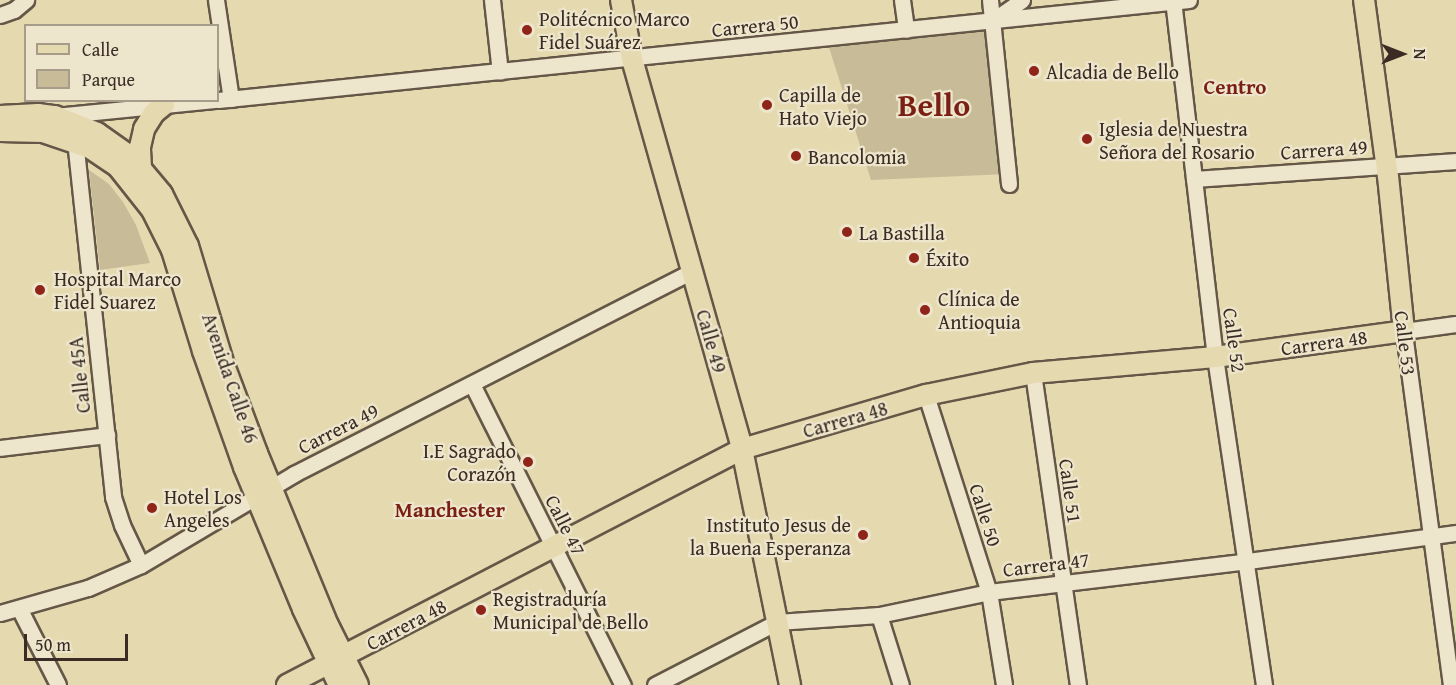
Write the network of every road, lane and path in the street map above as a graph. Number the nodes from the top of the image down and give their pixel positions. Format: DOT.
graph roads {
  1 [pos="26,0"];
  2 [pos="216,0"];
  3 [pos="492,0"];
  4 [pos="621,0"];
  5 [pos="902,0"];
  6 [pos="990,0"];
  7 [pos="1022,0"];
  8 [pos="1178,0"];
  9 [pos="1364,0"];
  10 [pos="0,15"];
  11 [pos="992,21"];
  12 [pos="217,24"];
  13 [pos="906,30"];
  14 [pos="632,59"];
  15 [pos="219,60"];
  16 [pos="500,72"];
  17 [pos="221,100"];
  18 [pos="198,102"];
  19 [pos="164,105"];
  20 [pos="0,116"];
  21 [pos="55,116"];
  22 [pos="0,131"];
  23 [pos="75,140"];
  24 [pos="1456,161"];
  25 [pos="1386,166"];
  26 [pos="141,168"];
  27 [pos="1194,179"];
  28 [pos="1009,184"];
  29 [pos="692,271"];
  30 [pos="1456,324"];
  31 [pos="1404,331"];
  32 [pos="1215,357"];
  33 [pos="1033,373"];
  34 [pos="472,384"];
  35 [pos="926,395"];
  36 [pos="107,435"];
  37 [pos="0,448"];
  38 [pos="742,449"];
  39 [pos="264,493"];
  40 [pos="1456,533"];
  41 [pos="1431,536"];
  42 [pos="554,547"];
  43 [pos="1248,561"];
  44 [pos="141,565"];
  45 [pos="1063,583"];
  46 [pos="989,592"];
  47 [pos="19,608"];
  48 [pos="0,613"];
  49 [pos="879,615"];
  50 [pos="777,622"];
  51 [pos="336,661"];
  52 [pos="58,685"];
  53 [pos="287,685"];
  54 [pos="339,685"];
  55 [pos="358,685"];
  56 [pos="623,685"];
  57 [pos="655,685"];
  58 [pos="790,685"];
  59 [pos="901,685"];
  60 [pos="1004,685"];
  61 [pos="1078,685"];
  62 [pos="1264,685"];
  63 [pos="1451,685"];
  1 -- 10 [label="street"];
  2 -- 12 [label="street"];
  3 -- 16 [label="street"];
  4 -- 14 [label="main road, Calle 49"];
  5 -- 13 [label="street"];
  6 -- 11 [label="street"];
  7 -- 11 [label="street"];
  8 -- 11 [label="street, Carrera 50"];
  8 -- 27 [label="street, Calle 52"];
  9 -- 25 [label="main road, Calle 53"];
  11 -- 13 [label="street, Carrera 50"];
  11 -- 28 [label="street"];
  13 -- 14 [label="street, Carrera 50"];
  14 -- 16 [label="street, Carrera 50"];
  14 -- 29 [label="main road, Calle 49"];
  15 -- 17 [label="street"];
  16 -- 17 [label="street, Carrera 50"];
  18 -- 19 [label="street, Carrera 50"];
  19 -- 21 [label="street, Carrera 50"];
  19 -- 26 [label="main road"];
  20 -- 21 [label="main road, Avenida Calle 46"];
  21 -- 26 [label="main road, Avenida Calle 46"];
  22 -- 23 [label="main road, Avenida Calle 46"];
  23 -- 36 [label="street, Calle 45A"];
  23 -- 39 [label="main road, Avenida Calle 46"];
  24 -- 25 [label="street, Carrera 49"];
  25 -- 27 [label="street, Carrera 49"];
  25 -- 31 [label="main road, Calle 53"];
  26 -- 39 [label="main road, Avenida Calle 46"];
  27 -- 32 [label="street, Calle 52"];
  29 -- 34 [label="street, Carrera 49"];
  29 -- 38 [label="main road, Calle 49"];
  30 -- 31 [label="street, Carrera 48"];
  31 -- 32 [label="main road, Carrera 48"];
  31 -- 41 [label="street, Calle 53"];
  32 -- 33 [label="main road, Carrera 48"];
  32 -- 43 [label="street, Calle 52"];
  33 -- 35 [label="main road, Carrera 48"];
  33 -- 45 [label="street, Calle 51"];
  34 -- 39 [label="street, Carrera 49"];
  34 -- 42 [label="street, Calle 47"];
  35 -- 38 [label="main road, Carrera 48"];
  35 -- 46 [label="street, Calle 50"];
  36 -- 37 [label="street"];
  36 -- 44 [label="street, Calle 45A"];
  38 -- 42 [label="main road, Carrera 48"];
  38 -- 50 [label="main road, Calle 49"];
  39 -- 44 [label="street, Carrera 49"];
  39 -- 51 [label="main road, Avenida Calle 46"];
  40 -- 41 [label="street, Carrera 47"];
  41 -- 43 [label="street, Carrera 47"];
  41 -- 63 [label="street, Calle 53"];
  42 -- 51 [label="main road, Carrera 48"];
  42 -- 56 [label="street, Calle 47"];
  43 -- 45 [label="street, Carrera 47"];
  43 -- 62 [label="street, Calle 52"];
  44 -- 47 [label="street, Carrera 49"];
  45 -- 46 [label="street, Carrera 47"];
  45 -- 61 [label="street, Calle 51"];
  46 -- 49 [label="street, Carrera 47"];
  46 -- 60 [label="street, Calle 50"];
  47 -- 48 [label="street, Carrera 49"];
  47 -- 52 [label="street"];
  49 -- 50 [label="street, Carrera 47"];
  49 -- 59 [label="street"];
  50 -- 57 [label="street, Carrera 47"];
  50 -- 58 [label="main road, Calle 49"];
  51 -- 53 [label="main road, Carrera 48"];
  51 -- 54 [label="main road, Avenida Calle 46"];
  51 -- 55 [label="main road, Avenida Calle 46"];
}
